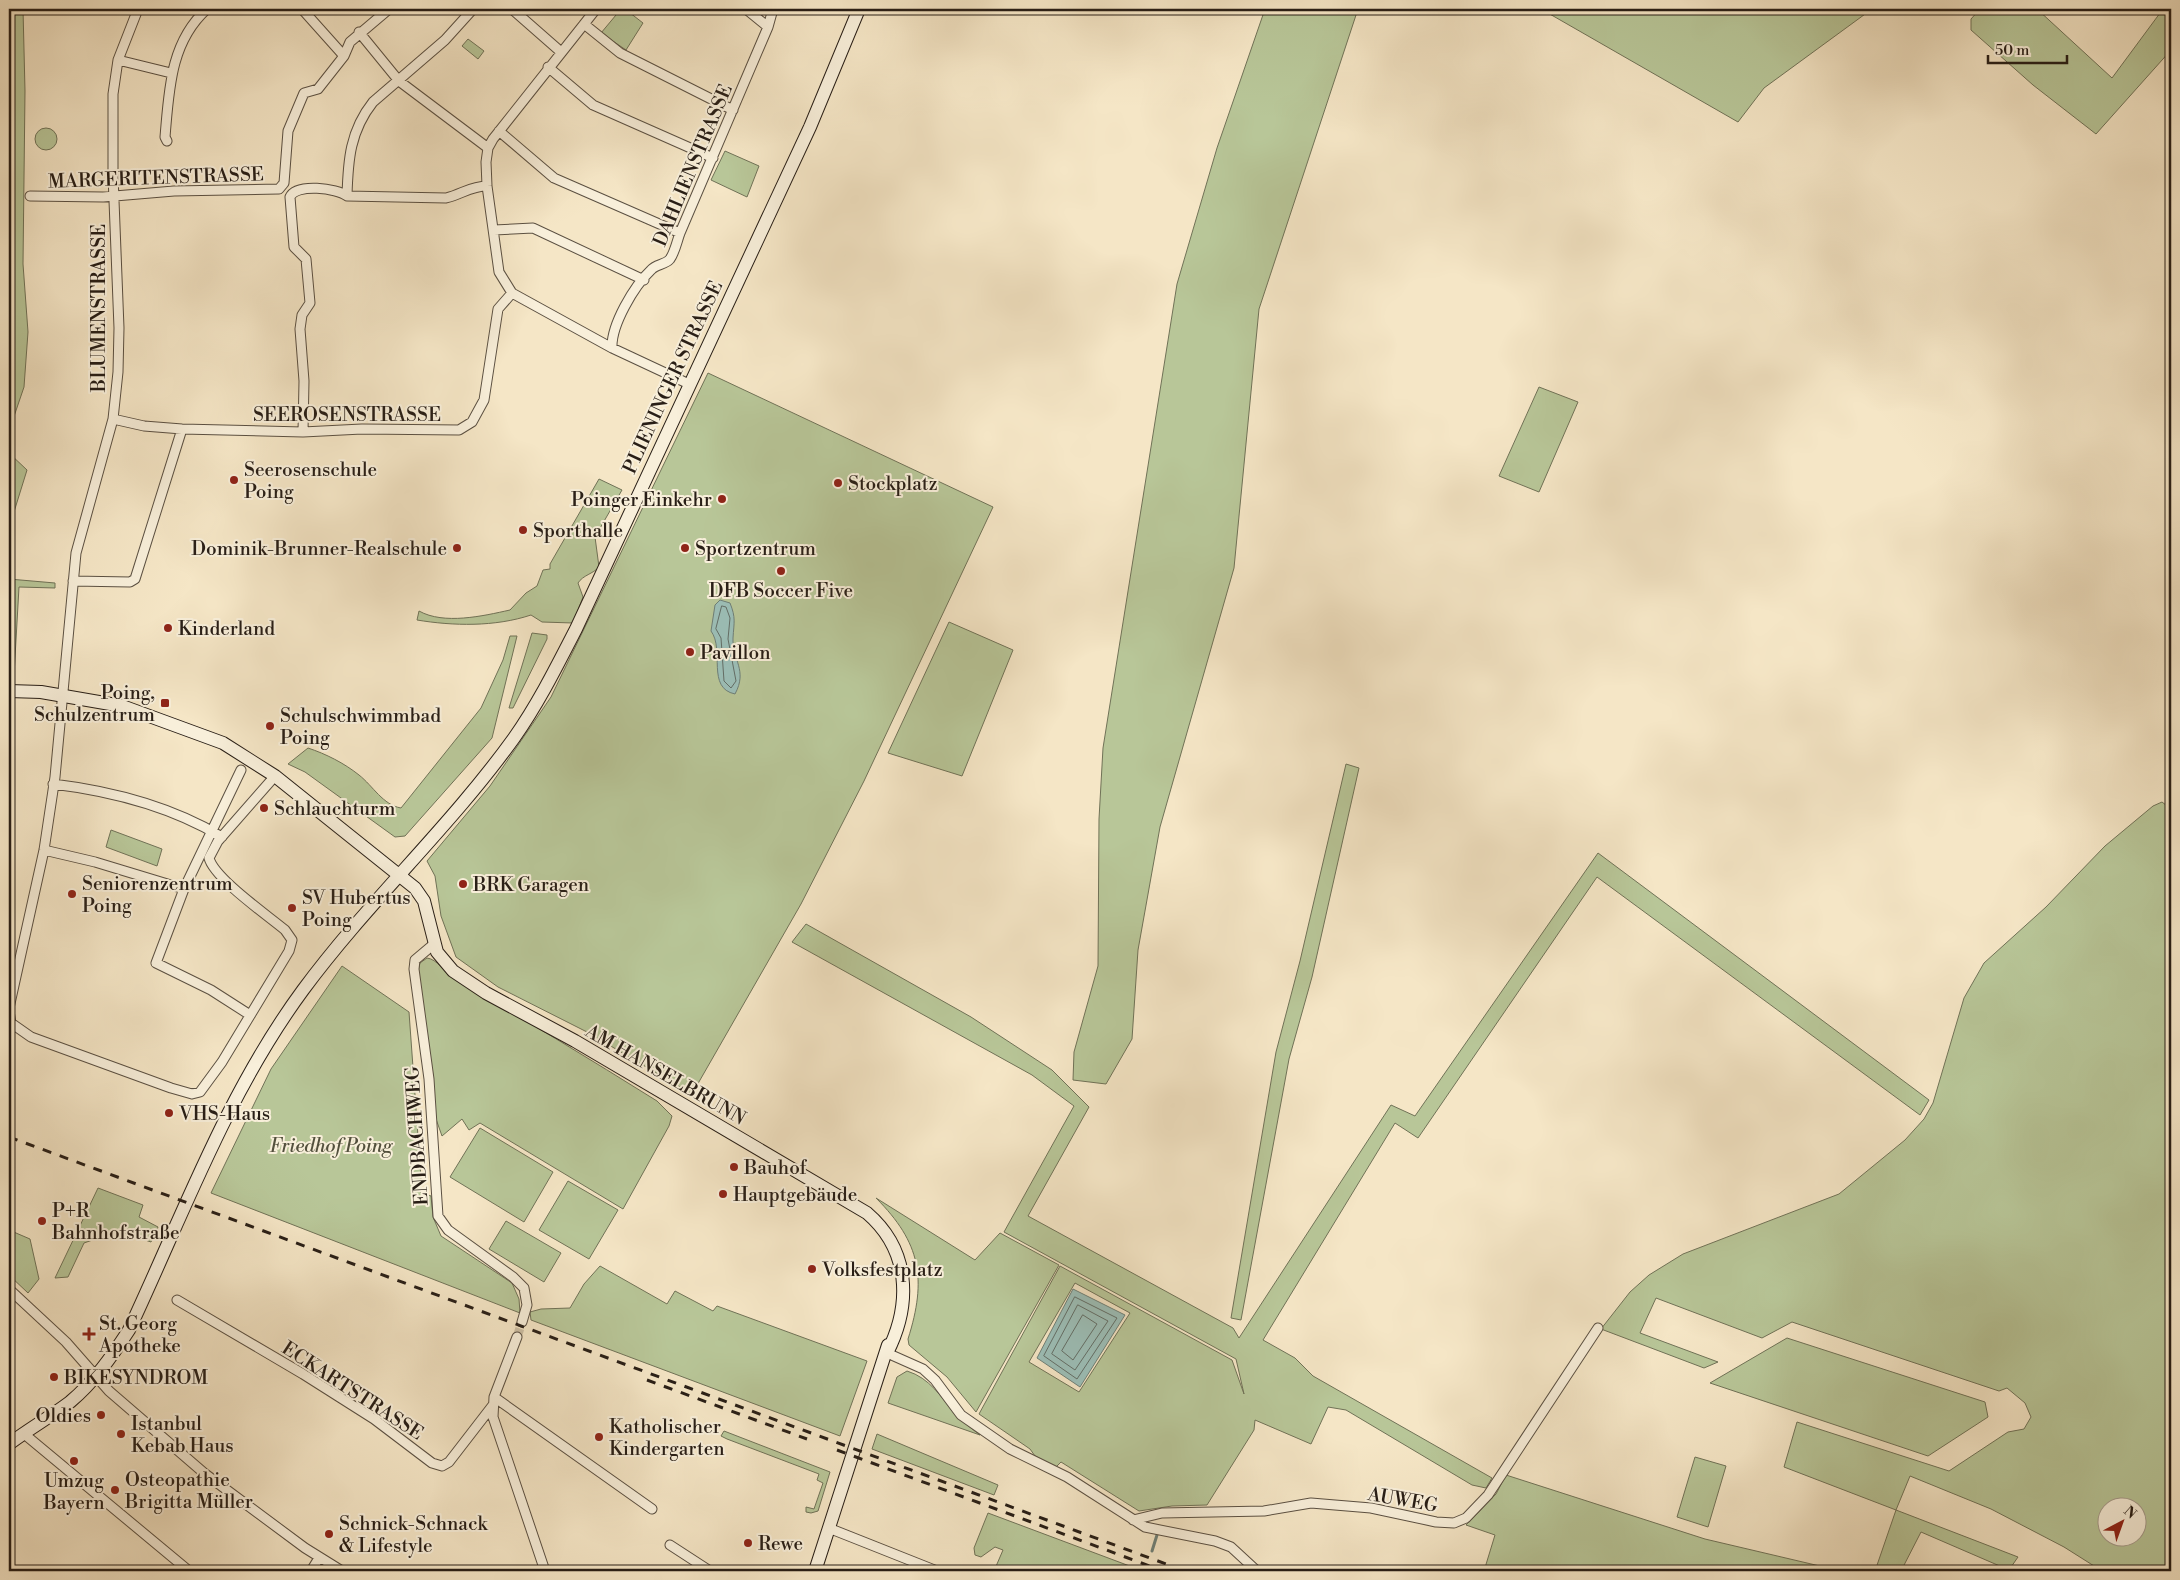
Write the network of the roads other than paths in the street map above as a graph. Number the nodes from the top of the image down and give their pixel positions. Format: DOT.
graph roads {
  1 [pos="138,9"];
  2 [pos="207,9"];
  3 [pos="302,9"];
  4 [pos="389,9"];
  5 [pos="473,9"];
  6 [pos="512,9"];
  7 [pos="596,9"];
  8 [pos="746,9"];
  9 [pos="773,9"];
  10 [pos="859,9"];
  11 [pos="584,24"];
  12 [pos="768,27"];
  13 [pos="359,32"];
  14 [pos="560,52"];
  15 [pos="344,56"];
  16 [pos="118,60"];
  17 [pos="548,67"];
  18 [pos="171,73"];
  19 [pos="399,81"];
  20 [pos="733,110"];
  21 [pos="499,131"];
  22 [pos="167,141"];
  23 [pos="488,148"];
  24 [pos="713,158"];
  25 [pos="488,186"];
  26 [pos="114,195"];
  27 [pos="30,196"];
  28 [pos="347,196"];
  29 [pos="494,230"];
  30 [pos="680,233"];
  31 [pos="644,280"];
  32 [pos="512,293"];
  33 [pos="612,348"];
  34 [pos="689,384"];
  35 [pos="112,419"];
  36 [pos="182,429"];
  37 [pos="303,432"];
  38 [pos="73,581"];
  39 [pos="11,691"];
  40 [pos="62,695"];
  41 [pos="241,770"];
  42 [pos="275,776"];
  43 [pos="53,784"];
  44 [pos="211,830"];
  45 [pos="222,837"];
  46 [pos="44,850"];
  47 [pos="399,875"];
  48 [pos="184,889"];
  49 [pos="434,944"];
  50 [pos="9,1010"];
  51 [pos="250,1015"];
  52 [pos="9,1289"];
  53 [pos="177,1300"];
  54 [pos="522,1322"];
  55 [pos="1598,1328"];
  56 [pos="517,1336"];
  57 [pos="887,1353"];
  58 [pos="96,1376"];
  59 [pos="493,1401"];
  60 [pos="24,1433"];
  61 [pos="9,1444"];
  62 [pos="652,1509"];
  63 [pos="1133,1520"];
  64 [pos="831,1529"];
  65 [pos="670,1545"];
  66 [pos="319,1558"];
  67 [pos="189,1571"];
  68 [pos="310,1571"];
  69 [pos="342,1571"];
  70 [pos="545,1571"];
  71 [pos="710,1571"];
  72 [pos="816,1571"];
  73 [pos="937,1571"];
  74 [pos="1257,1571"];
  1 -- 16 [label="street, BLUMENSTRASSE"];
  2 -- 18 [label="street"];
  3 -- 15 [label="street"];
  4 -- 13 [label="street"];
  5 -- 19 [label="street"];
  6 -- 14 [label="street"];
  7 -- 11 [label="street"];
  8 -- 12 [label="street"];
  9 -- 12 [label="street, DAHLIENSTRASSE"];
  10 -- 34 [label="street, PLIENINGER STRASSE"];
  11 -- 14 [label="street"];
  11 -- 20 [label="street"];
  12 -- 20 [label="street, DAHLIENSTRASSE"];
  13 -- 15 [label="street"];
  13 -- 19 [label="street"];
  14 -- 17 [label="street"];
  15 -- 26 [label="street, MARGERITENSTRASSE"];
  16 -- 18 [label="street"];
  16 -- 26 [label="street, BLUMENSTRASSE"];
  17 -- 21 [label="street"];
  17 -- 24 [label="street"];
  18 -- 22 [label="street"];
  19 -- 23 [label="street"];
  19 -- 28 [label="street"];
  20 -- 24 [label="street, DAHLIENSTRASSE"];
  21 -- 23 [label="street"];
  21 -- 30 [label="street"];
  23 -- 25 [label="street"];
  24 -- 30 [label="street, DAHLIENSTRASSE"];
  25 -- 28 [label="street"];
  25 -- 29 [label="street"];
  26 -- 27 [label="street, MARGERITENSTRASSE"];
  26 -- 35 [label="street, BLUMENSTRASSE"];
  28 -- 37 [label="street"];
  29 -- 31 [label="street"];
  29 -- 32 [label="street"];
  30 -- 31 [label="street, DAHLIENSTRASSE"];
  31 -- 33 [label="street, DAHLIENSTRASSE"];
  32 -- 33 [label="street"];
  32 -- 37 [label="street, SEEROSENSTRASSE"];
  33 -- 34 [label="street"];
  34 -- 47 [label="street, PLIENINGER STRASSE"];
  35 -- 36 [label="street, SEEROSENSTRASSE"];
  35 -- 38 [label="street, BLUMENSTRASSE"];
  36 -- 37 [label="street, SEEROSENSTRASSE"];
  36 -- 38 [label="street"];
  38 -- 40 [label="street, BLUMENSTRASSE"];
  39 -- 40 [label="street, AM HANSELBRUNN"];
  40 -- 42 [label="street, AM HANSELBRUNN"];
  40 -- 43 [label="street, BLUMENSTRASSE"];
  41 -- 44 [label="street"];
  42 -- 45 [label="street"];
  42 -- 47 [label="street, AM HANSELBRUNN"];
  43 -- 44 [label="street"];
  43 -- 46 [label="street, BLUMENSTRASSE"];
  44 -- 45 [label="street"];
  44 -- 48 [label="street"];
  45 -- 51 [label="street"];
  46 -- 48 [label="street"];
  46 -- 50 [label="street, BLUMENSTRASSE"];
  47 -- 49 [label="street, AM HANSELBRUNN"];
  47 -- 58 [label="street, PLIENINGER STRASSE"];
  48 -- 51 [label="street"];
  49 -- 54 [label="street, ENDBACHWEG"];
  49 -- 57 [label="street, AM HANSELBRUNN"];
  50 -- 51 [label="street, BLUMENSTRASSE"];
  52 -- 58 [label="street"];
  53 -- 59 [label="street, ECKARTSTRASSE"];
  55 -- 63 [label="street, AUWEG"];
  56 -- 59 [label="street"];
  57 -- 63 [label="street"];
  57 -- 64 [label="street, AM HANSELBRUNN"];
  58 -- 60 [label="street, PLIENINGER STRASSE"];
  58 -- 66 [label="street"];
  59 -- 62 [label="street"];
  59 -- 70 [label="street"];
  60 -- 61 [label="street, PLIENINGER STRASSE"];
  60 -- 67 [label="street"];
  63 -- 74 [label="street"];
  64 -- 72 [label="street, AM HANSELBRUNN"];
  64 -- 73 [label="street"];
  65 -- 71 [label="street"];
  66 -- 68 [label="street"];
  66 -- 69 [label="street"];
}
